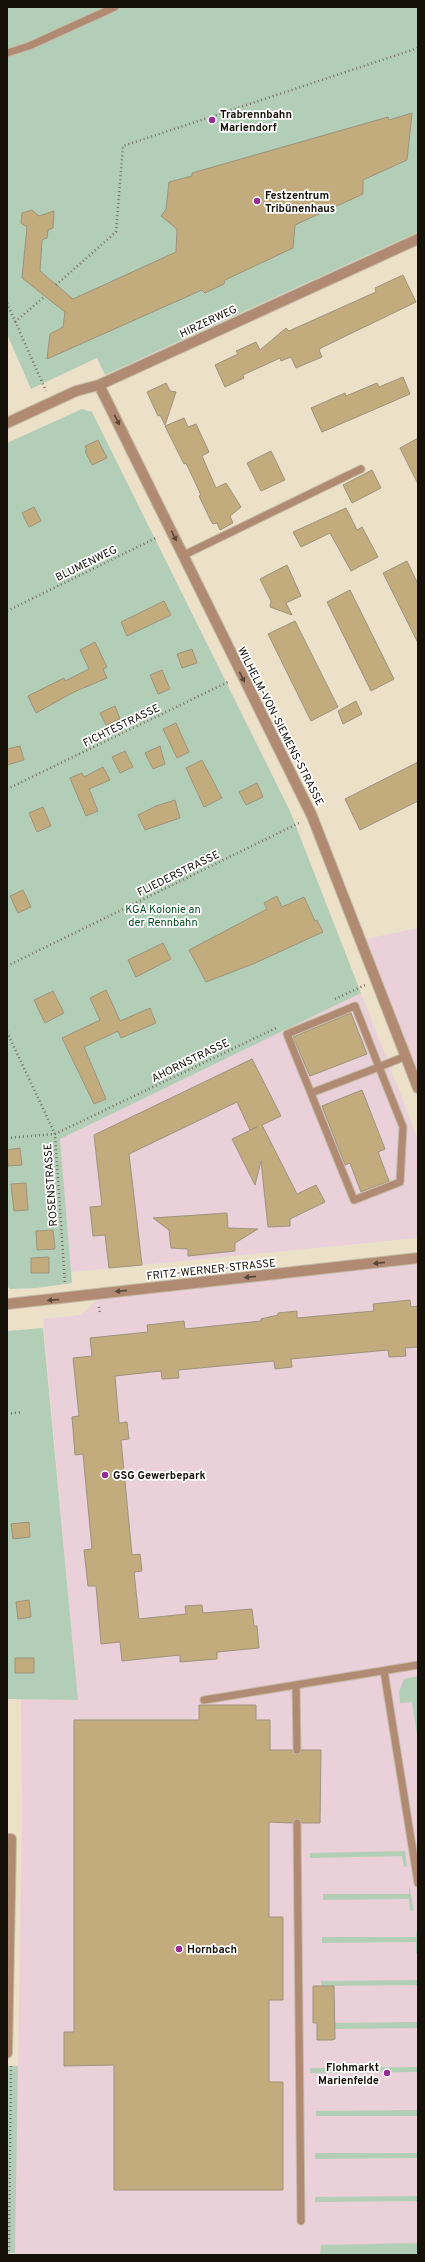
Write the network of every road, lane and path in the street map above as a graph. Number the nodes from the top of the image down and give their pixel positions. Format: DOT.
graph roads {
  1 [pos="115,7"];
  2 [pos="418,48"];
  3 [pos="7,53"];
  4 [pos="418,239"];
  5 [pos="56,285"];
  6 [pos="44,296"];
  7 [pos="7,303"];
  8 [pos="15,322"];
  9 [pos="99,385"];
  10 [pos="52,403"];
  11 [pos="7,422"];
  12 [pos="361,469"];
  13 [pos="172,530"];
  14 [pos="184,555"];
  15 [pos="7,611"];
  16 [pos="242,676"];
  17 [pos="7,789"];
  18 [pos="312,816"];
  19 [pos="7,966"];
  20 [pos="376,980"];
  21 [pos="331,1001"];
  22 [pos="281,1025"];
  23 [pos="7,1032"];
  24 [pos="406,1056"];
  25 [pos="379,1066"];
  26 [pos="418,1088"];
  27 [pos="311,1093"];
  28 [pos="55,1134"];
  29 [pos="7,1138"];
  30 [pos="418,1258"];
  31 [pos="66,1299"];
  32 [pos="7,1304"];
  33 [pos="22,1412"];
  34 [pos="7,1414"];
  35 [pos="418,1665"];
  36 [pos="384,1670"];
  37 [pos="296,1686"];
  38 [pos="204,1700"];
  39 [pos="297,1750"];
  40 [pos="297,1823"];
  41 [pos="9,1839"];
  42 [pos="418,1884"];
  43 [pos="8,2053"];
  44 [pos="301,2221"];
  45 [pos="9,2255"];
  1 -- 3 [label="lane"];
  2 -- 5 [label="path"];
  4 -- 9 [label="street, HIRZERWEG"];
  6 -- 8 [label="path"];
  7 -- 8 [label="path"];
  8 -- 10 [label="path"];
  9 -- 10 [label="street, HIRZERWEG"];
  9 -- 13 [label="street, WILHELM-VON-SIEMENS-STRASSE, one-way"];
  10 -- 11 [label="street, HIRZERWEG"];
  12 -- 14 [label="lane"];
  13 -- 14 [label="street, WILHELM-VON-SIEMENS-STRASSE, one-way"];
  13 -- 15 [label="path, BLUMENWEG"];
  14 -- 16 [label="street, WILHELM-VON-SIEMENS-STRASSE"];
  16 -- 17 [label="path, FICHTESTRASSE"];
  16 -- 18 [label="street, WILHELM-VON-SIEMENS-STRASSE, one-way"];
  18 -- 19 [label="path, FLIEDERSTRASSE"];
  18 -- 20 [label="street, WILHELM-VON-SIEMENS-STRASSE"];
  20 -- 21 [label="path"];
  20 -- 24 [label="street, WILHELM-VON-SIEMENS-STRASSE"];
  22 -- 28 [label="path, AHORNSTRASSE"];
  23 -- 28 [label="path, ROSENSTRASSE"];
  24 -- 25 [label="lane"];
  24 -- 26 [label="street, WILHELM-VON-SIEMENS-STRASSE"];
  25 -- 27 [label="lane"];
  25 -- 27 [label="lane"];
  25 -- 27 [label="lane"];
  28 -- 29 [label="path, AHORNSTRASSE"];
  28 -- 31 [label="path, ROSENSTRASSE"];
  30 -- 31 [label="street, FRITZ-WERNER-STRASSE, one-way"];
  31 -- 32 [label="street, FRITZ-WERNER-STRASSE, one-way"];
  33 -- 34 [label="path"];
  35 -- 36 [label="lane"];
  36 -- 37 [label="lane"];
  36 -- 42 [label="lane"];
  37 -- 38 [label="lane"];
  37 -- 39 [label="lane"];
  40 -- 44 [label="lane"];
  41 -- 43 [label="street"];
  43 -- 45 [label="path"];
}
